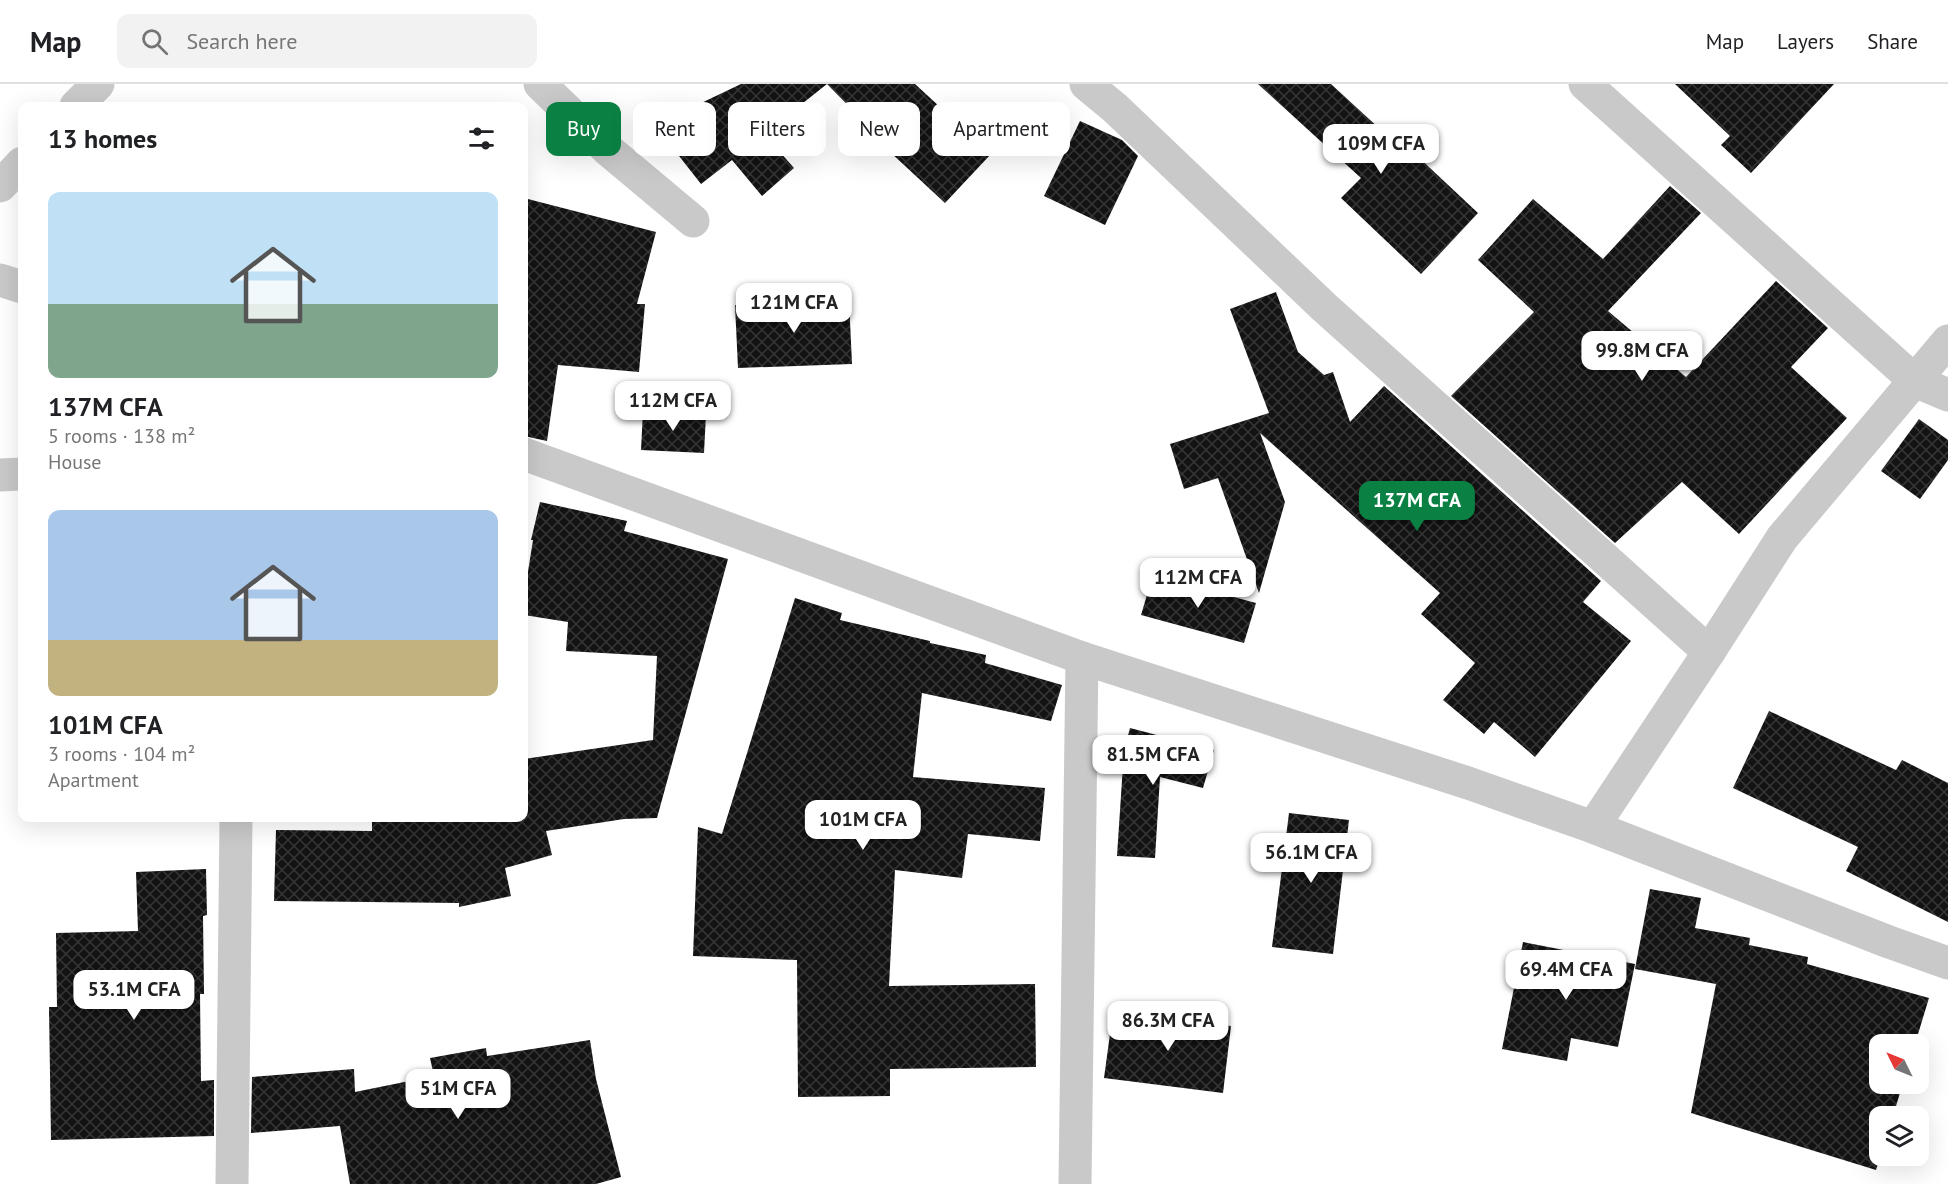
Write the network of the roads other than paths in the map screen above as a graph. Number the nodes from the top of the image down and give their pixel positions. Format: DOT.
graph roads {
  1 [pos="98,84"];
  2 [pos="540,84"];
  3 [pos="1086,84"];
  4 [pos="1585,84"];
  5 [pos="80,102"];
  6 [pos="18,167"];
  7 [pos="0,186"];
  8 [pos="693,221"];
  9 [pos="0,280"];
  10 [pos="18,286"];
  11 [pos="1948,341"];
  12 [pos="1915,381"];
  13 [pos="1948,395"];
  14 [pos="528,455"];
  15 [pos="18,474"];
  16 [pos="0,475"];
  17 [pos="1709,652"];
  18 [pos="1082,658"];
  19 [pos="236,822"];
  20 [pos="1593,827"];
  21 [pos="1948,963"];
  22 [pos="232,1184"];
  23 [pos="1075,1184"];
  1 -- 5 [label="street"];
  2 -- 8 [label="street"];
  3 -- 17 [label="street"];
  4 -- 12 [label="street"];
  6 -- 7 [label="street"];
  9 -- 10 [label="street"];
  11 -- 12 [label="street"];
  12 -- 13 [label="street"];
  12 -- 17 [label="street"];
  14 -- 18 [label="street"];
  15 -- 16 [label="street"];
  17 -- 20 [label="street"];
  18 -- 20 [label="street"];
  18 -- 23 [label="street"];
  19 -- 22 [label="street"];
  20 -- 21 [label="street"];
}
